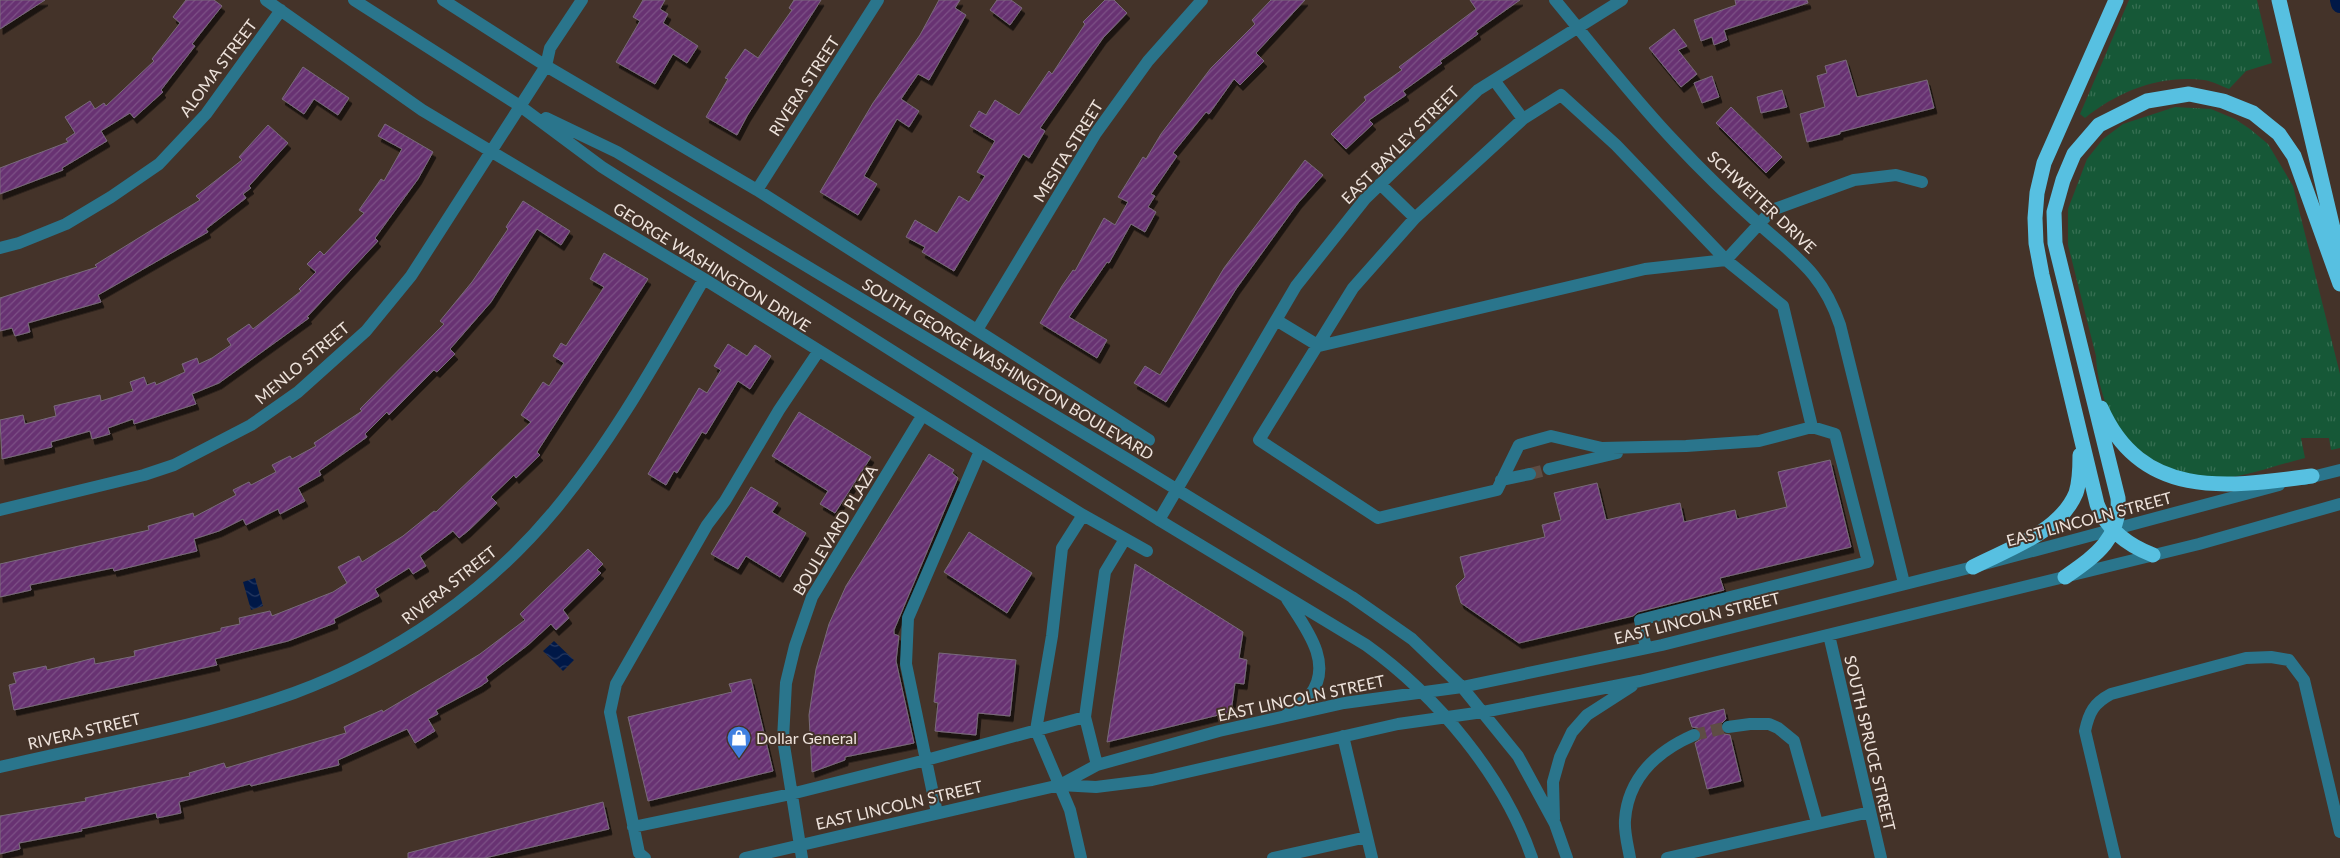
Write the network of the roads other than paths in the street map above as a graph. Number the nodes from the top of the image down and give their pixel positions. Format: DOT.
graph roads {
  1 [pos="266,0"];
  2 [pos="354,0"];
  3 [pos="443,0"];
  4 [pos="582,0"];
  5 [pos="878,0"];
  6 [pos="1202,0"];
  7 [pos="1555,0"];
  8 [pos="1622,0"];
  9 [pos="2116,0"];
  10 [pos="2279,0"];
  11 [pos="281,10"];
  12 [pos="1577,26"];
  13 [pos="546,66"];
  14 [pos="1494,80"];
  15 [pos="520,106"];
  16 [pos="1523,119"];
  17 [pos="491,151"];
  18 [pos="1922,182"];
  19 [pos="1380,184"];
  20 [pos="757,190"];
  21 [pos="1415,218"];
  22 [pos="1758,223"];
  23 [pos="0,248"];
  24 [pos="2340,258"];
  25 [pos="1726,260"];
  26 [pos="704,279"];
  27 [pos="2340,284"];
  28 [pos="1276,320"];
  29 [pos="977,330"];
  30 [pos="1318,346"];
  31 [pos="818,352"];
  32 [pos="2087,379"];
  33 [pos="922,416"];
  34 [pos="1812,426"];
  35 [pos="2080,428"];
  36 [pos="1149,440"];
  37 [pos="1641,447"];
  38 [pos="980,451"];
  39 [pos="1549,469"];
  40 [pos="2340,470"];
  41 [pos="1530,474"];
  42 [pos="2312,476"];
  43 [pos="1501,480"];
  44 [pos="1176,489"];
  45 [pos="2340,504"];
  46 [pos="0,510"];
  47 [pos="1083,515"];
  48 [pos="1159,520"];
  49 [pos="2113,529"];
  50 [pos="1125,539"];
  51 [pos="1147,551"];
  52 [pos="2153,555"];
  53 [pos="1974,566"];
  54 [pos="2065,577"];
  55 [pos="1904,583"];
  56 [pos="1284,595"];
  57 [pos="1829,635"];
  58 [pos="1646,648"];
  59 [pos="1640,681"];
  60 [pos="1462,687"];
  61 [pos="1423,692"];
  62 [pos="1483,712"];
  63 [pos="1285,716"];
  64 [pos="1085,717"];
  65 [pos="1445,718"];
  66 [pos="1728,727"];
  67 [pos="1036,730"];
  68 [pos="1343,736"];
  69 [pos="1694,736"];
  70 [pos="926,760"];
  71 [pos="1097,766"];
  72 [pos="0,767"];
  73 [pos="1060,785"];
  74 [pos="791,794"];
  75 [pos="1870,812"];
  76 [pos="937,813"];
  77 [pos="1817,823"];
  78 [pos="1555,824"];
  79 [pos="633,828"];
  80 [pos="2340,832"];
  81 [pos="1366,836"];
  82 [pos="801,852"];
  83 [pos="645,858"];
  84 [pos="745,858"];
  85 [pos="1081,858"];
  86 [pos="1273,858"];
  87 [pos="1372,858"];
  88 [pos="1532,858"];
  89 [pos="1567,858"];
  90 [pos="1630,858"];
  91 [pos="1667,858"];
  92 [pos="1881,858"];
  93 [pos="2115,858"];
  1 -- 11 [label="street, GEORGE WASHINGTON DRIVE"];
  2 -- 15 [label="street, SOUTH GEORGE WASHINGTON BOULEVARD"];
  3 -- 13 [label="street"];
  4 -- 13 [label="street, MENLO STREET"];
  5 -- 20 [label="street, RIVERA STREET"];
  6 -- 29 [label="street, MESITA STREET"];
  7 -- 12 [label="street, SCHWEITER DRIVE"];
  8 -- 12 [label="street, EAST BAYLEY STREET"];
  9 -- 35 [label="highway"];
  10 -- 24 [label="highway"];
  11 -- 17 [label="street, GEORGE WASHINGTON DRIVE"];
  11 -- 23 [label="street, ALOMA STREET"];
  12 -- 14 [label="street, EAST BAYLEY STREET"];
  12 -- 22 [label="street, SCHWEITER DRIVE"];
  13 -- 15 [label="street, MENLO STREET"];
  13 -- 20 [label="street"];
  14 -- 16 [label="street"];
  14 -- 19 [label="street, EAST BAYLEY STREET"];
  15 -- 17 [label="street, MENLO STREET"];
  15 -- 44 [label="street, SOUTH GEORGE WASHINGTON BOULEVARD"];
  15 -- 48 [label="street, SOUTH GEORGE WASHINGTON BOULEVARD"];
  16 -- 21 [label="street"];
  16 -- 25 [label="street"];
  17 -- 26 [label="street, GEORGE WASHINGTON DRIVE"];
  17 -- 46 [label="street, MENLO STREET"];
  18 -- 22 [label="street"];
  19 -- 21 [label="street"];
  19 -- 28 [label="street, EAST BAYLEY STREET"];
  20 -- 29 [label="street"];
  21 -- 30 [label="street"];
  22 -- 25 [label="street"];
  22 -- 55 [label="street, SCHWEITER DRIVE"];
  25 -- 30 [label="street"];
  25 -- 34 [label="street"];
  26 -- 31 [label="street, GEORGE WASHINGTON DRIVE"];
  26 -- 72 [label="street, RIVERA STREET"];
  27 -- 32 [label="highway"];
  28 -- 30 [label="street"];
  28 -- 44 [label="street, EAST BAYLEY STREET"];
  29 -- 36 [label="street"];
  30 -- 43 [label="street"];
  31 -- 33 [label="street, GEORGE WASHINGTON DRIVE"];
  31 -- 79 [label="street"];
  32 -- 42 [label="highway"];
  32 -- 49 [label="highway"];
  33 -- 38 [label="street, GEORGE WASHINGTON DRIVE"];
  33 -- 74 [label="street, BOULEVARD PLAZA"];
  34 -- 37 [label="street"];
  34 -- 58 [label="street"];
  35 -- 49 [label="highway"];
  35 -- 53 [label="highway"];
  37 -- 39 [label="street"];
  37 -- 43 [label="street"];
  38 -- 47 [label="street, GEORGE WASHINGTON DRIVE"];
  38 -- 70 [label="street"];
  40 -- 42 [label="street, EAST LINCOLN STREET"];
  41 -- 43 [label="street"];
  42 -- 49 [label="street, EAST LINCOLN STREET"];
  44 -- 48 [label="street, EAST BAYLEY STREET"];
  44 -- 60 [label="street, SOUTH GEORGE WASHINGTON BOULEVARD"];
  45 -- 52 [label="street, EAST LINCOLN STREET"];
  47 -- 50 [label="street, GEORGE WASHINGTON DRIVE"];
  47 -- 67 [label="street"];
  48 -- 56 [label="street, SOUTH GEORGE WASHINGTON BOULEVARD"];
  49 -- 52 [label="highway"];
  49 -- 53 [label="street, EAST LINCOLN STREET"];
  49 -- 54 [label="highway"];
  50 -- 51 [label="street, GEORGE WASHINGTON DRIVE"];
  50 -- 64 [label="street"];
  52 -- 54 [label="street, EAST LINCOLN STREET"];
  53 -- 55 [label="street, EAST LINCOLN STREET"];
  54 -- 57 [label="street, EAST LINCOLN STREET"];
  55 -- 58 [label="street, EAST LINCOLN STREET"];
  56 -- 61 [label="street, SOUTH GEORGE WASHINGTON BOULEVARD"];
  56 -- 63 [label="street"];
  57 -- 59 [label="street, EAST LINCOLN STREET"];
  57 -- 75 [label="street, SOUTH SPRUCE STREET"];
  58 -- 60 [label="street, EAST LINCOLN STREET"];
  59 -- 62 [label="street, EAST LINCOLN STREET"];
  59 -- 78 [label="street"];
  60 -- 61 [label="street, EAST LINCOLN STREET"];
  60 -- 62 [label="street, SOUTH GEORGE WASHINGTON BOULEVARD"];
  61 -- 63 [label="street, EAST LINCOLN STREET"];
  61 -- 65 [label="street, SOUTH GEORGE WASHINGTON BOULEVARD"];
  62 -- 65 [label="street, EAST LINCOLN STREET"];
  62 -- 78 [label="street, SOUTH GEORGE WASHINGTON BOULEVARD"];
  63 -- 71 [label="street, EAST LINCOLN STREET"];
  64 -- 67 [label="street"];
  64 -- 71 [label="street"];
  65 -- 68 [label="street, EAST LINCOLN STREET"];
  65 -- 88 [label="street, SOUTH GEORGE WASHINGTON BOULEVARD"];
  66 -- 77 [label="street"];
  67 -- 70 [label="street"];
  67 -- 73 [label="street"];
  68 -- 73 [label="street, EAST LINCOLN STREET"];
  68 -- 81 [label="street"];
  69 -- 90 [label="street"];
  70 -- 74 [label="street"];
  70 -- 76 [label="street"];
  71 -- 73 [label="street, EAST LINCOLN STREET"];
  73 -- 76 [label="street, EAST LINCOLN STREET"];
  73 -- 85 [label="street"];
  74 -- 79 [label="street"];
  74 -- 82 [label="street, BOULEVARD PLAZA"];
  75 -- 77 [label="street"];
  75 -- 92 [label="street, SOUTH SPRUCE STREET"];
  76 -- 82 [label="street, EAST LINCOLN STREET"];
  77 -- 91 [label="street"];
  78 -- 89 [label="street"];
  79 -- 83 [label="street"];
  80 -- 93 [label="street"];
  81 -- 86 [label="street"];
  81 -- 87 [label="street"];
  82 -- 84 [label="street, EAST LINCOLN STREET"];
}
